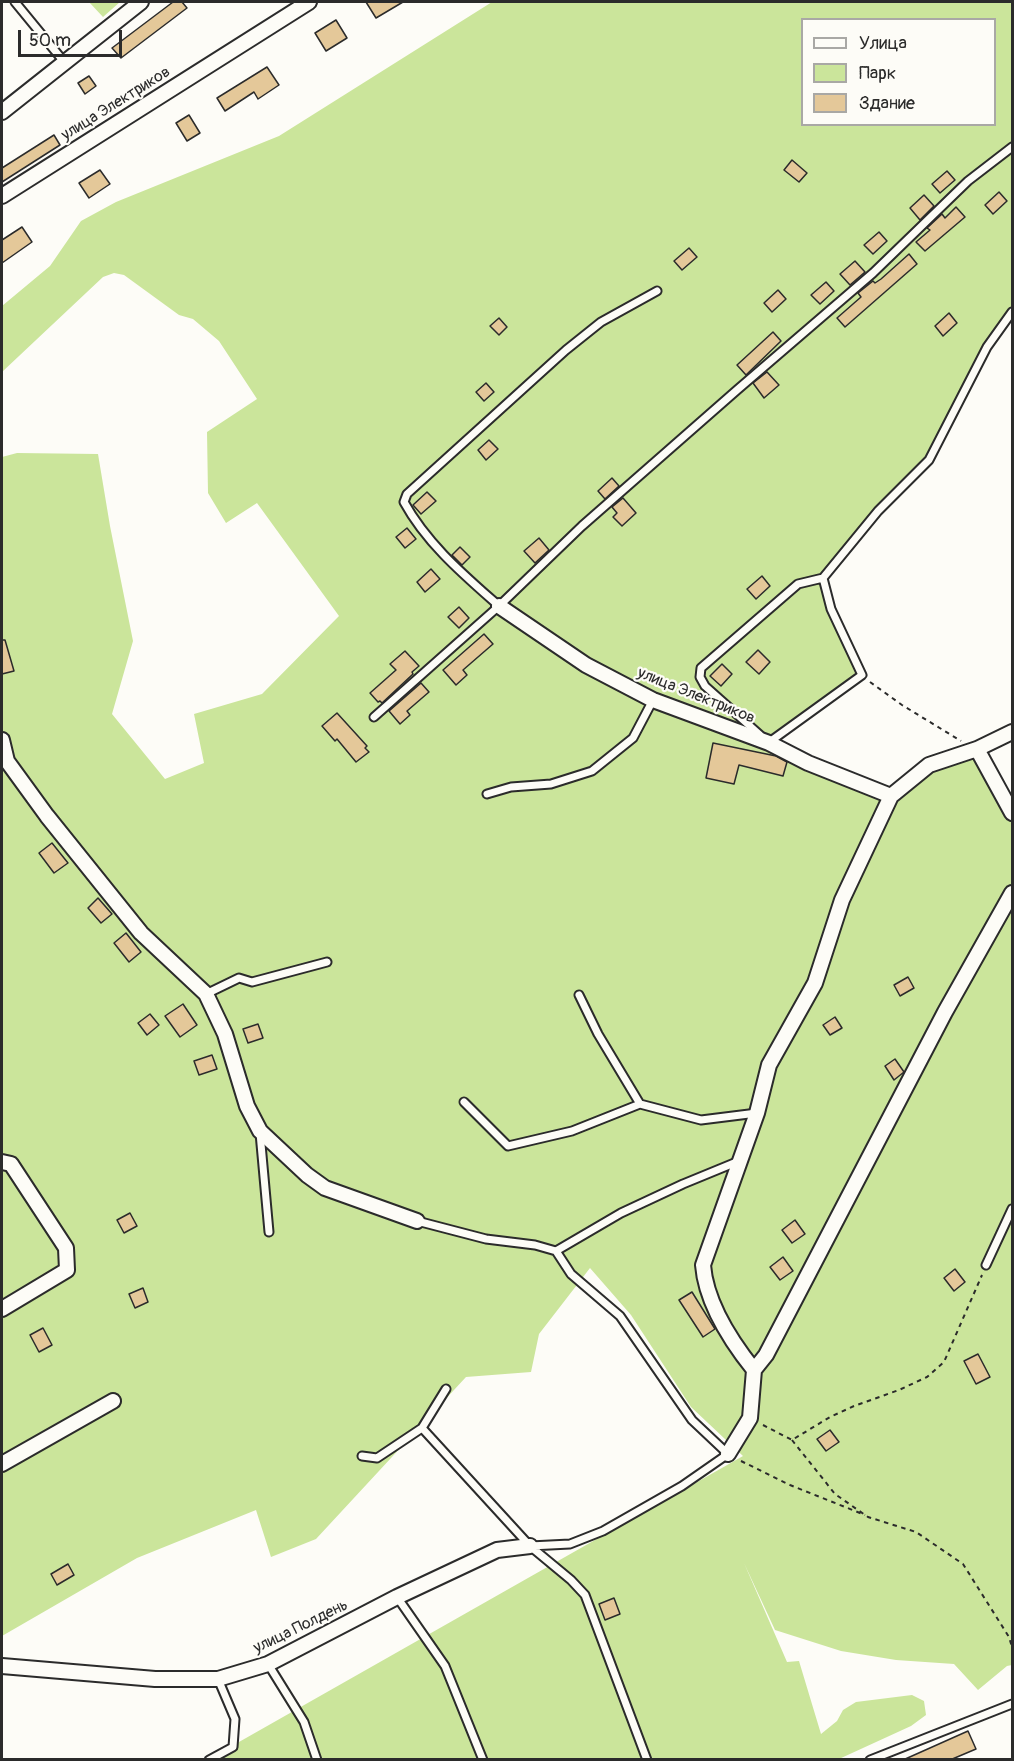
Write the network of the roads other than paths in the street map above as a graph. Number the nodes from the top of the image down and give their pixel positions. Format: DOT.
graph roads {
  1 [pos="15,2"];
  2 [pos="141,2"];
  3 [pos="309,2"];
  4 [pos="65,63"];
  5 [pos="2,112"];
  6 [pos="1012,147"];
  7 [pos="2,196"];
  8 [pos="657,291"];
  9 [pos="1012,312"];
  10 [pos="823,578"];
  11 [pos="499,606"];
  12 [pos="653,700"];
  13 [pos="374,717"];
  14 [pos="1012,732"];
  15 [pos="2,740"];
  16 [pos="769,743"];
  17 [pos="977,749"];
  18 [pos="4,762"];
  19 [pos="487,794"];
  20 [pos="891,796"];
  21 [pos="1012,813"];
  22 [pos="1012,893"];
  23 [pos="327,962"];
  24 [pos="206,994"];
  25 [pos="579,995"];
  26 [pos="464,1102"];
  27 [pos="640,1104"];
  28 [pos="757,1113"];
  29 [pos="260,1131"];
  30 [pos="740,1161"];
  31 [pos="2,1162"];
  32 [pos="1012,1209"];
  33 [pos="417,1221"];
  34 [pos="269,1232"];
  35 [pos="556,1251"];
  36 [pos="986,1265"];
  37 [pos="2,1309"];
  38 [pos="754,1370"];
  39 [pos="446,1389"];
  40 [pos="114,1401"];
  41 [pos="422,1428"];
  42 [pos="728,1454"];
  43 [pos="362,1456"];
  44 [pos="2,1464"];
  45 [pos="530,1546"];
  46 [pos="397,1597"];
  47 [pos="268,1664"];
  48 [pos="2,1666"];
  49 [pos="218,1679"];
  50 [pos="1012,1704"];
  51 [pos="209,1760"];
  52 [pos="317,1760"];
  53 [pos="483,1760"];
  54 [pos="647,1760"];
  55 [pos="870,1760"];
  1 -- 4 [label="lane"];
  2 -- 4 [label="street"];
  3 -- 7 [label="street, улица Электриков"];
  4 -- 5 [label="street"];
  6 -- 11 [label="lane"];
  8 -- 11 [label="lane"];
  9 -- 10 [label="lane"];
  10 -- 16 [label="lane"];
  10 -- 16 [label="lane"];
  11 -- 12 [label="street, улица Электриков"];
  11 -- 13 [label="lane"];
  12 -- 16 [label="street, улица Электриков"];
  12 -- 19 [label="lane"];
  14 -- 17 [label="street"];
  15 -- 18 [label="street"];
  16 -- 20 [label="street, улица Электриков"];
  17 -- 20 [label="street"];
  17 -- 21 [label="street"];
  18 -- 24 [label="street"];
  20 -- 28 [label="street"];
  22 -- 38 [label="street"];
  23 -- 24 [label="lane"];
  24 -- 29 [label="street"];
  25 -- 27 [label="lane"];
  26 -- 27 [label="lane"];
  27 -- 28 [label="lane"];
  28 -- 30 [label="street"];
  29 -- 33 [label="street"];
  29 -- 34 [label="lane"];
  30 -- 35 [label="lane"];
  30 -- 38 [label="street"];
  31 -- 37 [label="street"];
  32 -- 36 [label="lane"];
  33 -- 35 [label="lane"];
  35 -- 42 [label="lane"];
  38 -- 42 [label="street"];
  39 -- 41 [label="lane"];
  40 -- 44 [label="street"];
  41 -- 43 [label="lane"];
  41 -- 45 [label="lane"];
  42 -- 45 [label="lane"];
  45 -- 46 [label="street, улица Полдень"];
  45 -- 54 [label="lane"];
  46 -- 47 [label="street, улица Полдень"];
  46 -- 53 [label="lane"];
  47 -- 49 [label="street, улица Полдень"];
  47 -- 52 [label="lane"];
  48 -- 49 [label="street, улица Полдень"];
  49 -- 51 [label="lane"];
  50 -- 55 [label="lane"];
}
